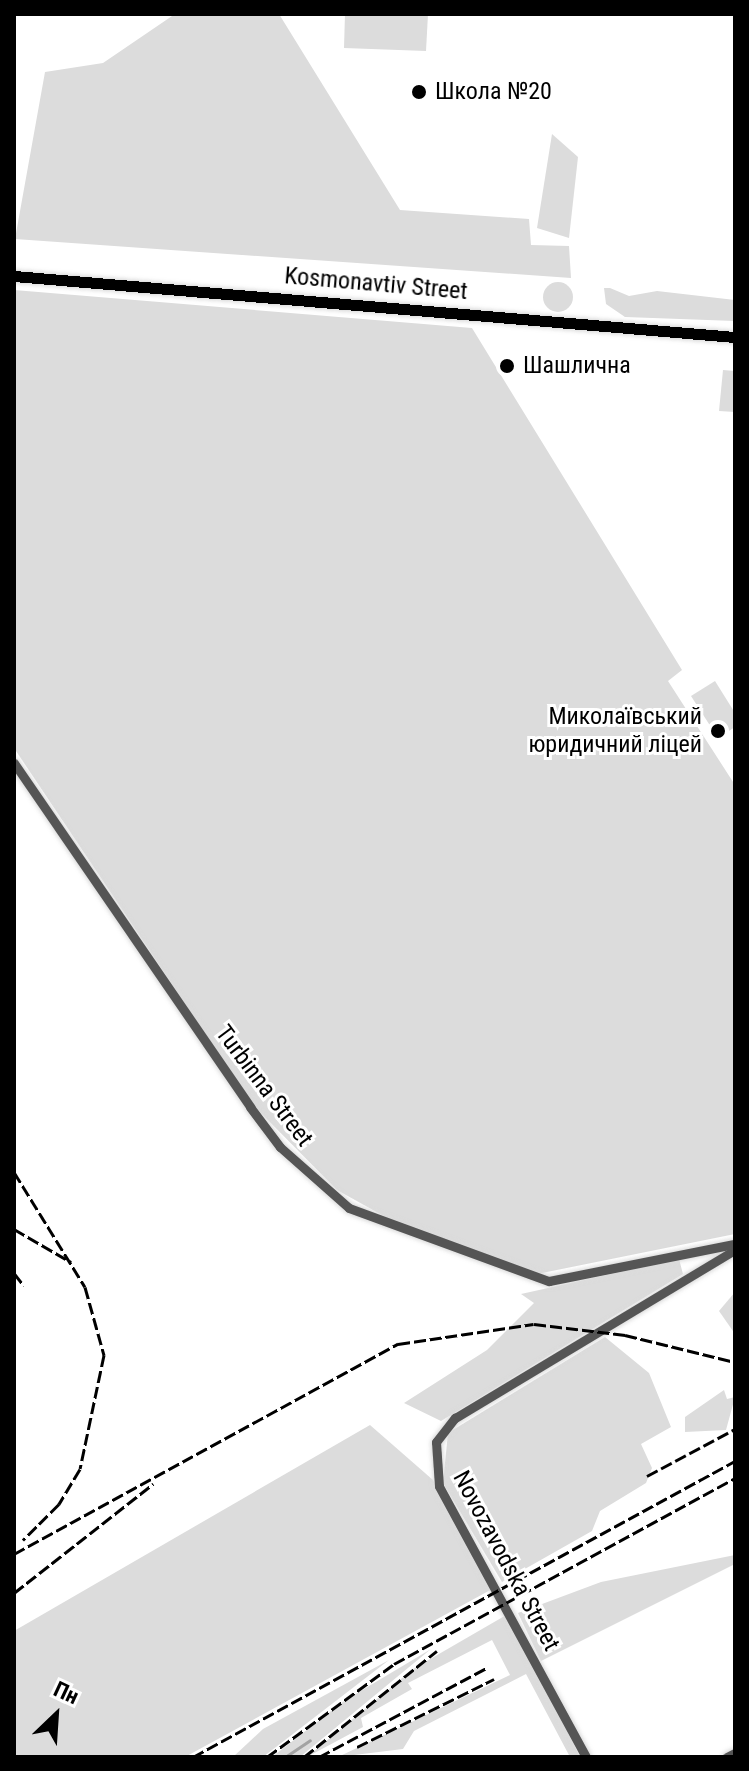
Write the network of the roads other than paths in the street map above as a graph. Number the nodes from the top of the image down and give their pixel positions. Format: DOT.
graph roads {
  1 [pos="14,276"];
  2 [pos="735,337"];
  3 [pos="14,763"];
  4 [pos="735,1247"];
  5 [pos="735,1753"];
  6 [pos="586,1757"];
  7 [pos="727,1757"];
  1 -- 2 [label="main road, Kosmonavtiv Street"];
  3 -- 4 [label="street, Turbinna Street"];
  4 -- 6 [label="street, Novozavodska Street"];
  5 -- 7 [label="street"];
}
